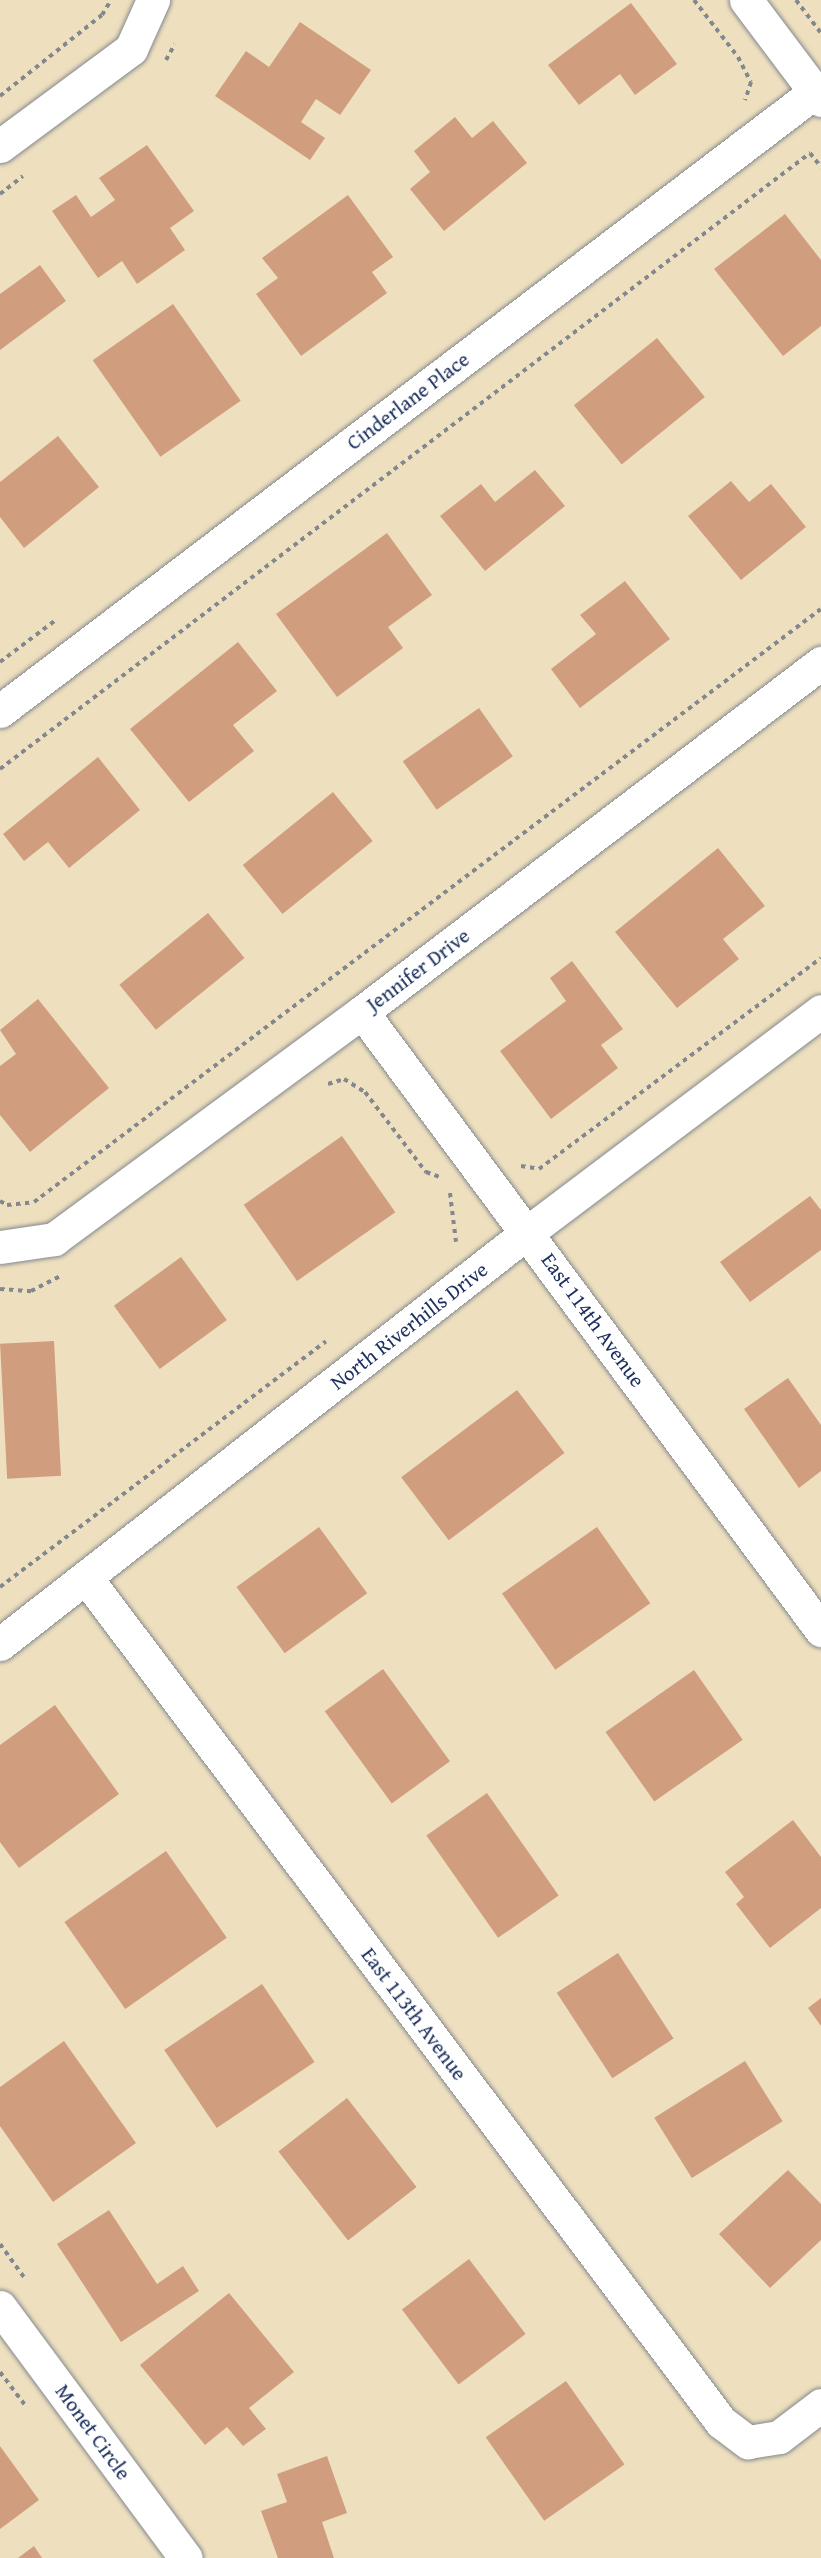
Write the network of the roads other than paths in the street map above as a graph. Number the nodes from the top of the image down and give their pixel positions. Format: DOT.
graph roads {
  1 [pos="153,0"];
  2 [pos="746,0"];
  3 [pos="818,96"];
  4 [pos="0,146"];
  5 [pos="821,663"];
  6 [pos="0,711"];
  7 [pos="821,1011"];
  8 [pos="362,1012"];
  9 [pos="528,1232"];
  10 [pos="0,1247"];
  11 [pos="87,1579"];
  12 [pos="821,1630"];
  13 [pos="0,1644"];
  14 [pos="0,2307"];
  15 [pos="821,2405"];
  16 [pos="186,2558"];
  1 -- 4 [label="street"];
  2 -- 3 [label="street"];
  3 -- 6 [label="street, Cinderlane Place"];
  5 -- 8 [label="street, Jennifer Drive"];
  7 -- 9 [label="street, North Riverhills Drive"];
  8 -- 9 [label="street, East 114th Avenue"];
  8 -- 10 [label="street, Jennifer Drive"];
  9 -- 11 [label="street, North Riverhills Drive"];
  9 -- 12 [label="street, East 114th Avenue"];
  11 -- 13 [label="street, North Riverhills Drive"];
  11 -- 15 [label="street, East 113th Avenue"];
  14 -- 16 [label="street, Monet Circle"];
}
